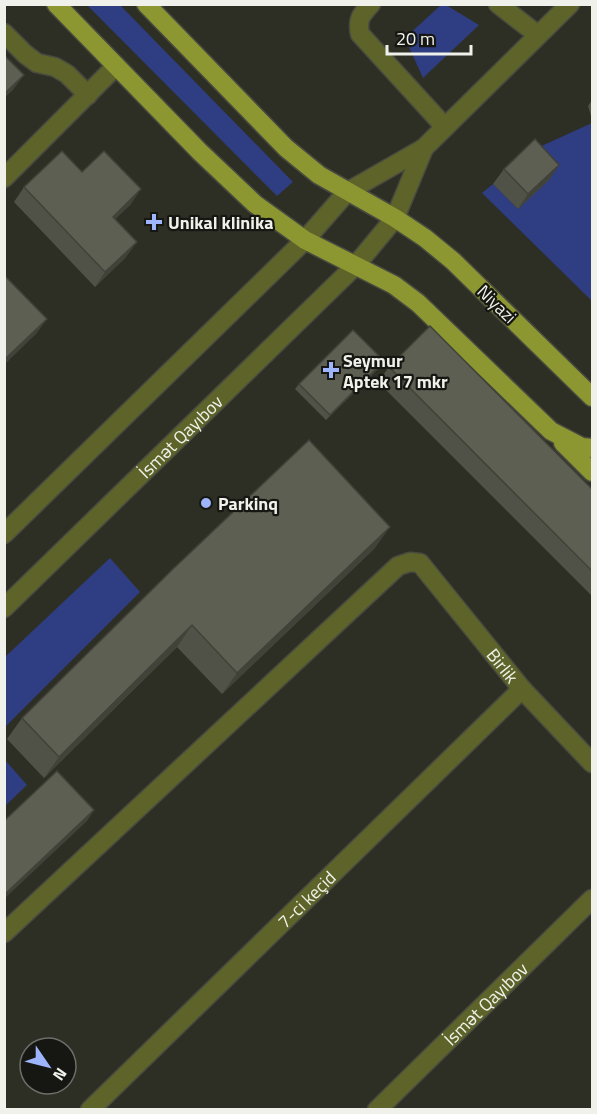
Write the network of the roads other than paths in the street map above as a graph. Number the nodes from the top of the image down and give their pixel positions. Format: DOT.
graph roads {
  1 [pos="56,4"];
  2 [pos="146,4"];
  3 [pos="370,4"];
  4 [pos="498,4"];
  5 [pos="570,4"];
  6 [pos="4,33"];
  7 [pos="538,34"];
  8 [pos="116,66"];
  9 [pos="88,95"];
  10 [pos="445,127"];
  11 [pos="424,148"];
  12 [pos="4,178"];
  13 [pos="347,192"];
  14 [pos="395,218"];
  15 [pos="305,240"];
  16 [pos="356,265"];
  17 [pos="591,397"];
  18 [pos="551,431"];
  19 [pos="592,448"];
  20 [pos="592,472"];
  21 [pos="4,534"];
  22 [pos="4,608"];
  23 [pos="522,689"];
  24 [pos="592,763"];
  25 [pos="592,899"];
  26 [pos="4,933"];
  27 [pos="90,1110"];
  28 [pos="377,1110"];
  1 -- 8 [label="main road"];
  2 -- 13 [label="main road, Niyazi"];
  3 -- 10 [label="street"];
  4 -- 7 [label="street"];
  5 -- 7 [label="street"];
  6 -- 9 [label="street"];
  7 -- 10 [label="street"];
  8 -- 9 [label="street"];
  8 -- 15 [label="main road"];
  9 -- 12 [label="street"];
  10 -- 11 [label="street"];
  11 -- 13 [label="street"];
  11 -- 14 [label="street, İsmət Qayıbov"];
  13 -- 14 [label="main road, Niyazi"];
  13 -- 15 [label="street"];
  14 -- 16 [label="street, İsmət Qayıbov"];
  14 -- 17 [label="main road, Niyazi"];
  15 -- 16 [label="main road"];
  15 -- 21 [label="street"];
  16 -- 18 [label="main road"];
  16 -- 22 [label="street, İsmət Qayıbov"];
  18 -- 19 [label="main road"];
  18 -- 20 [label="main road"];
  23 -- 24 [label="street, Birlik"];
  23 -- 26 [label="street, Birlik"];
  23 -- 27 [label="street, 7-ci keçid"];
  25 -- 28 [label="street, İsmət Qayıbov"];
}
